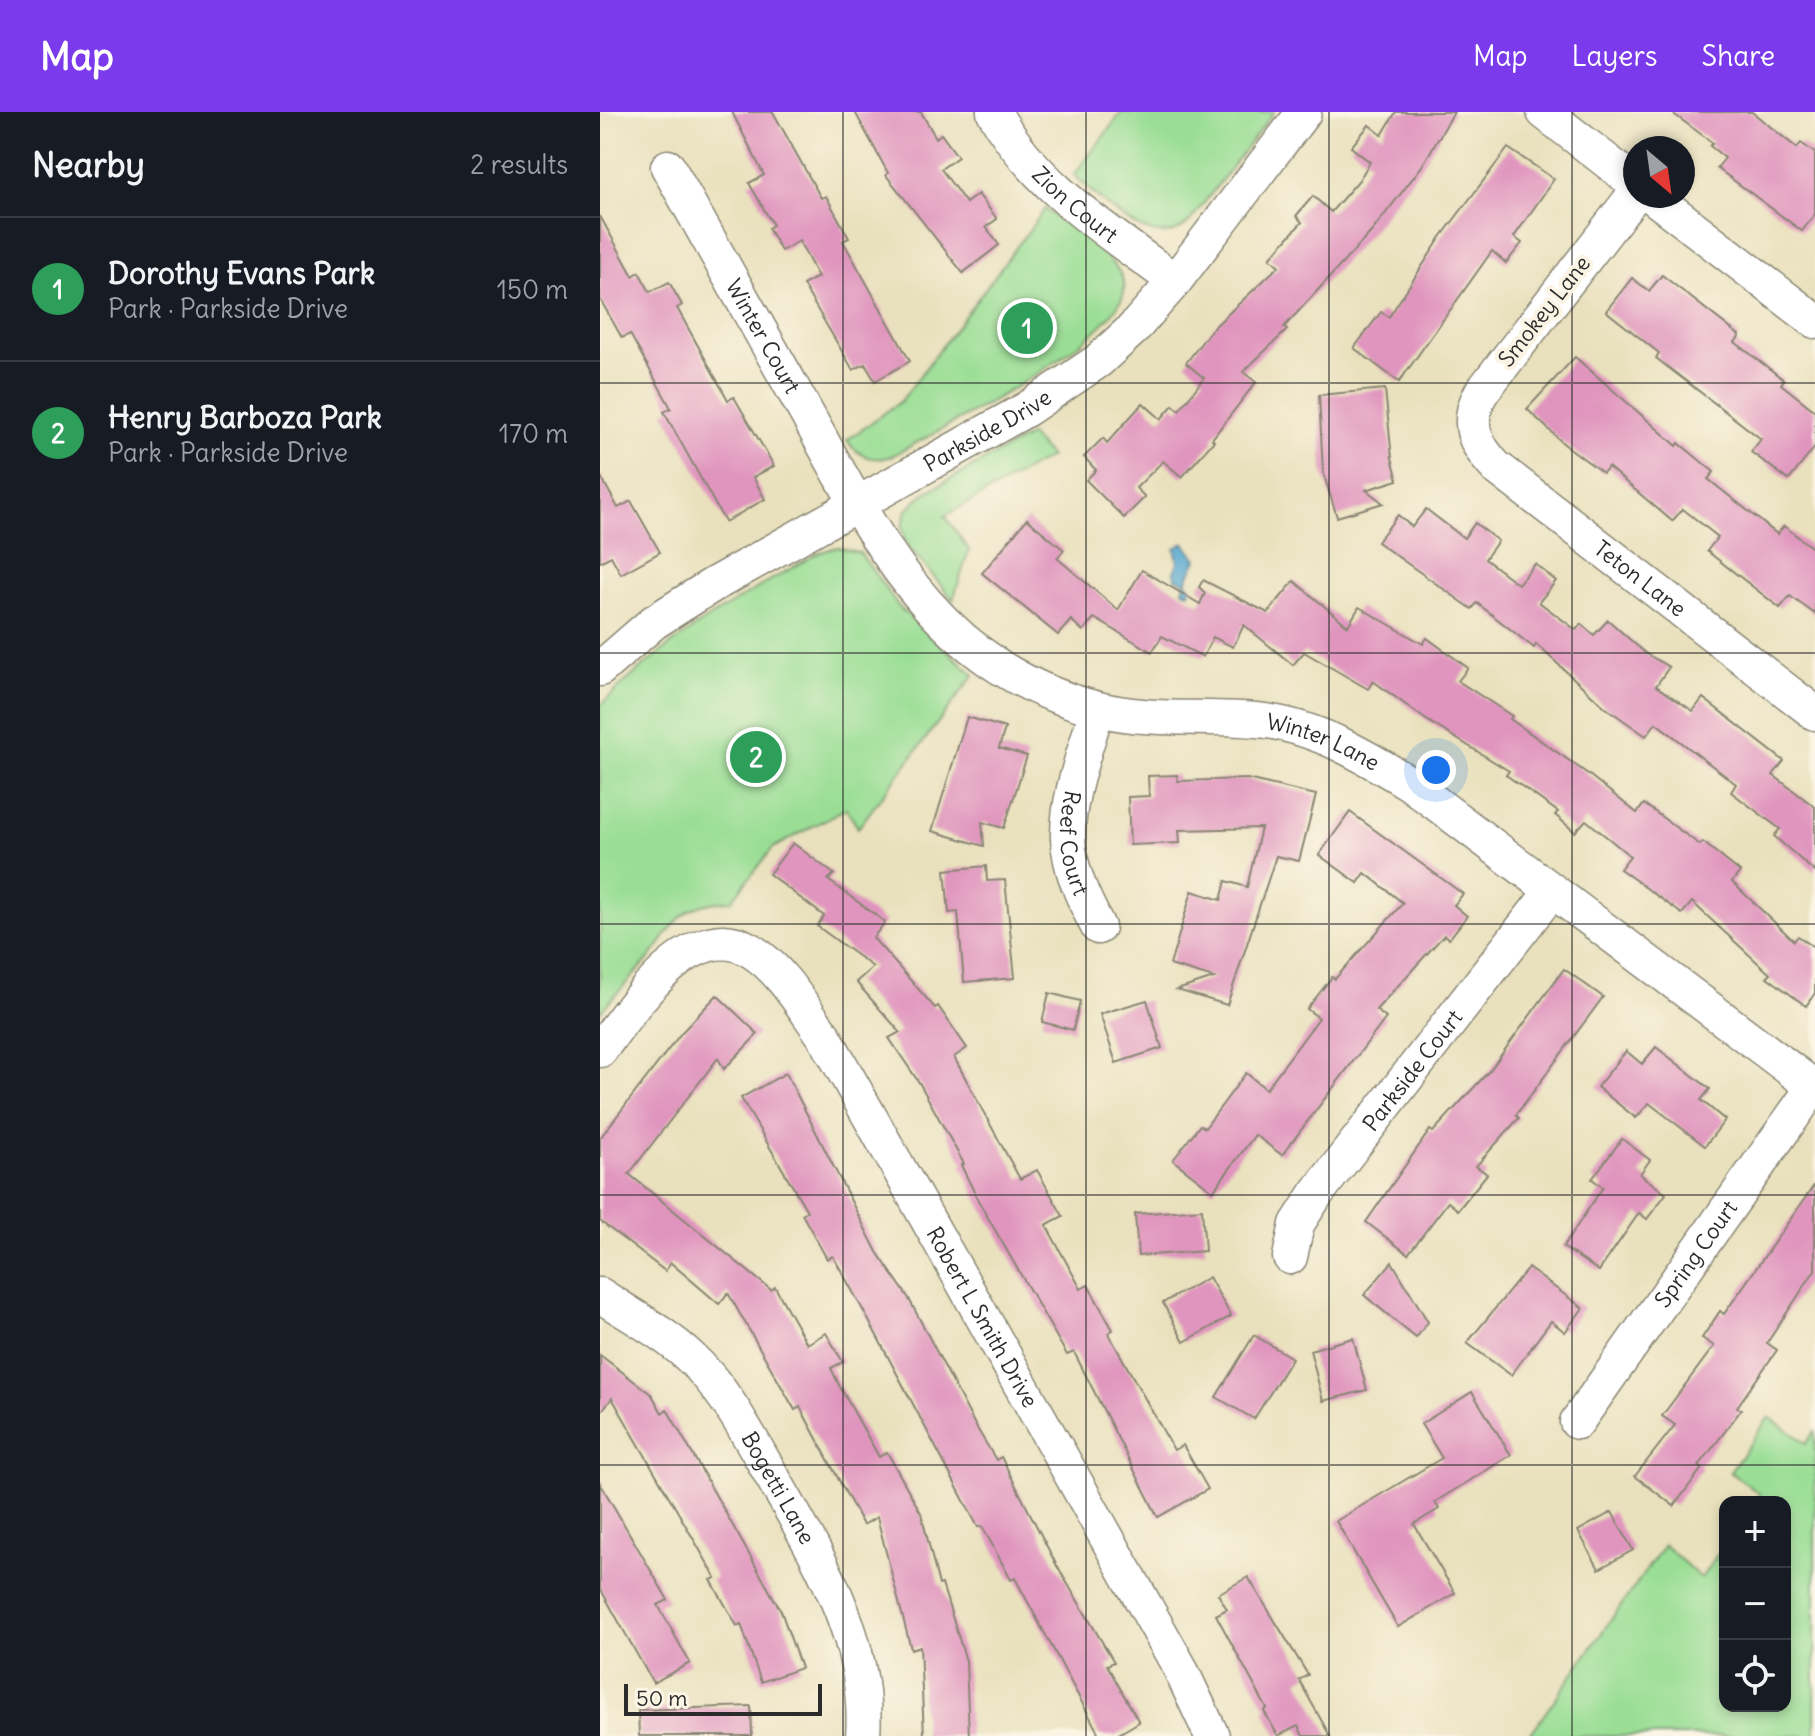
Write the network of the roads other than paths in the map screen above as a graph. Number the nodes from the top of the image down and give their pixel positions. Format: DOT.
graph roads {
  1 [pos="994,112"];
  2 [pos="1304,112"];
  3 [pos="1544,112"];
  4 [pos="668,167"];
  5 [pos="1623,174"];
  6 [pos="1624,208"];
  7 [pos="1668,208"];
  8 [pos="1175,281"];
  9 [pos="1815,321"];
  10 [pos="1474,435"];
  11 [pos="859,505"];
  12 [pos="600,669"];
  13 [pos="1097,709"];
  14 [pos="1815,713"];
  15 [pos="1551,892"];
  16 [pos="1098,927"];
  17 [pos="600,1050"];
  18 [pos="1814,1086"];
  19 [pos="1290,1257"];
  20 [pos="600,1295"];
  21 [pos="1577,1422"];
  22 [pos="863,1736"];
  23 [pos="1212,1736"];
  1 -- 8 [label="street, Zion Court"];
  2 -- 8 [label="street, Parkside Drive"];
  3 -- 5 [label="street"];
  4 -- 11 [label="street, Winter Court"];
  6 -- 10 [label="street, Smokey Lane"];
  7 -- 9 [label="street"];
  8 -- 11 [label="street, Parkside Drive"];
  10 -- 14 [label="street, Teton Lane"];
  11 -- 12 [label="street, Parkside Drive"];
  11 -- 13 [label="street, Winter Lane"];
  13 -- 15 [label="street, Winter Lane"];
  13 -- 16 [label="street, Reef Court"];
  15 -- 18 [label="street, Winter Lane"];
  15 -- 19 [label="street, Parkside Court"];
  17 -- 23 [label="street, Robert L Smith Drive"];
  18 -- 21 [label="street, Spring Court"];
  20 -- 22 [label="street, Bogetti Lane"];
}
